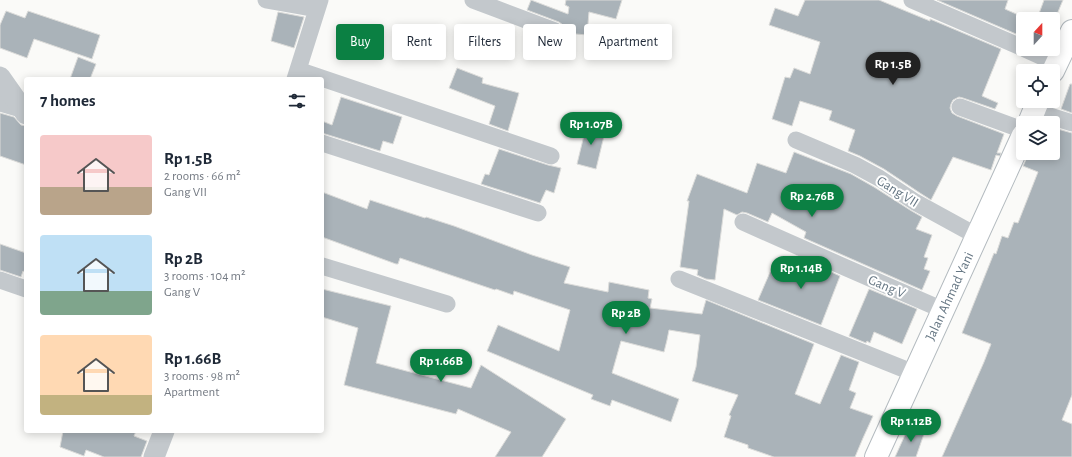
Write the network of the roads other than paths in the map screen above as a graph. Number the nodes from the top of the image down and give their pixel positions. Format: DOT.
graph roads {
  1 [pos="266,0"];
  2 [pos="473,0"];
  3 [pos="912,0"];
  4 [pos="319,5"];
  5 [pos="536,24"];
  6 [pos="1072,31"];
  7 [pos="1016,46"];
  8 [pos="1036,56"];
  9 [pos="1049,64"];
  10 [pos="1056,64"];
  11 [pos="297,74"];
  12 [pos="0,77"];
  13 [pos="324,83"];
  14 [pos="0,103"];
  15 [pos="960,106"];
  16 [pos="24,112"];
  17 [pos="1034,112"];
  18 [pos="1072,123"];
  19 [pos="1016,127"];
  20 [pos="796,140"];
  21 [pos="324,144"];
  22 [pos="1016,150"];
  23 [pos="551,156"];
  24 [pos="538,213"];
  25 [pos="743,222"];
  26 [pos="977,236"];
  27 [pos="324,267"];
  28 [pos="679,279"];
  29 [pos="0,280"];
  30 [pos="24,288"];
  31 [pos="447,304"];
  32 [pos="943,310"];
  33 [pos="914,373"];
  34 [pos="163,433"];
  35 [pos="154,457"];
  36 [pos="876,457"];
  1 -- 4 [label="street"];
  2 -- 5 [label="street"];
  3 -- 7 [label="street"];
  4 -- 11 [label="street"];
  6 -- 10 [label="main road"];
  8 -- 9 [label="street"];
  12 -- 16 [label="street"];
  13 -- 23 [label="street"];
  14 -- 16 [label="street"];
  15 -- 19 [label="street"];
  17 -- 18 [label="street"];
  20 -- 26 [label="street, Gang VII"];
  21 -- 24 [label="street"];
  22 -- 26 [label="main road, Jalan Ahmad Yani"];
  25 -- 32 [label="street, Gang V"];
  26 -- 32 [label="main road, Jalan Ahmad Yani"];
  27 -- 31 [label="street"];
  28 -- 33 [label="street"];
  29 -- 30 [label="street"];
  32 -- 33 [label="main road, Jalan Ahmad Yani"];
  33 -- 36 [label="main road, Jalan Ahmad Yani"];
  34 -- 35 [label="street"];
}
